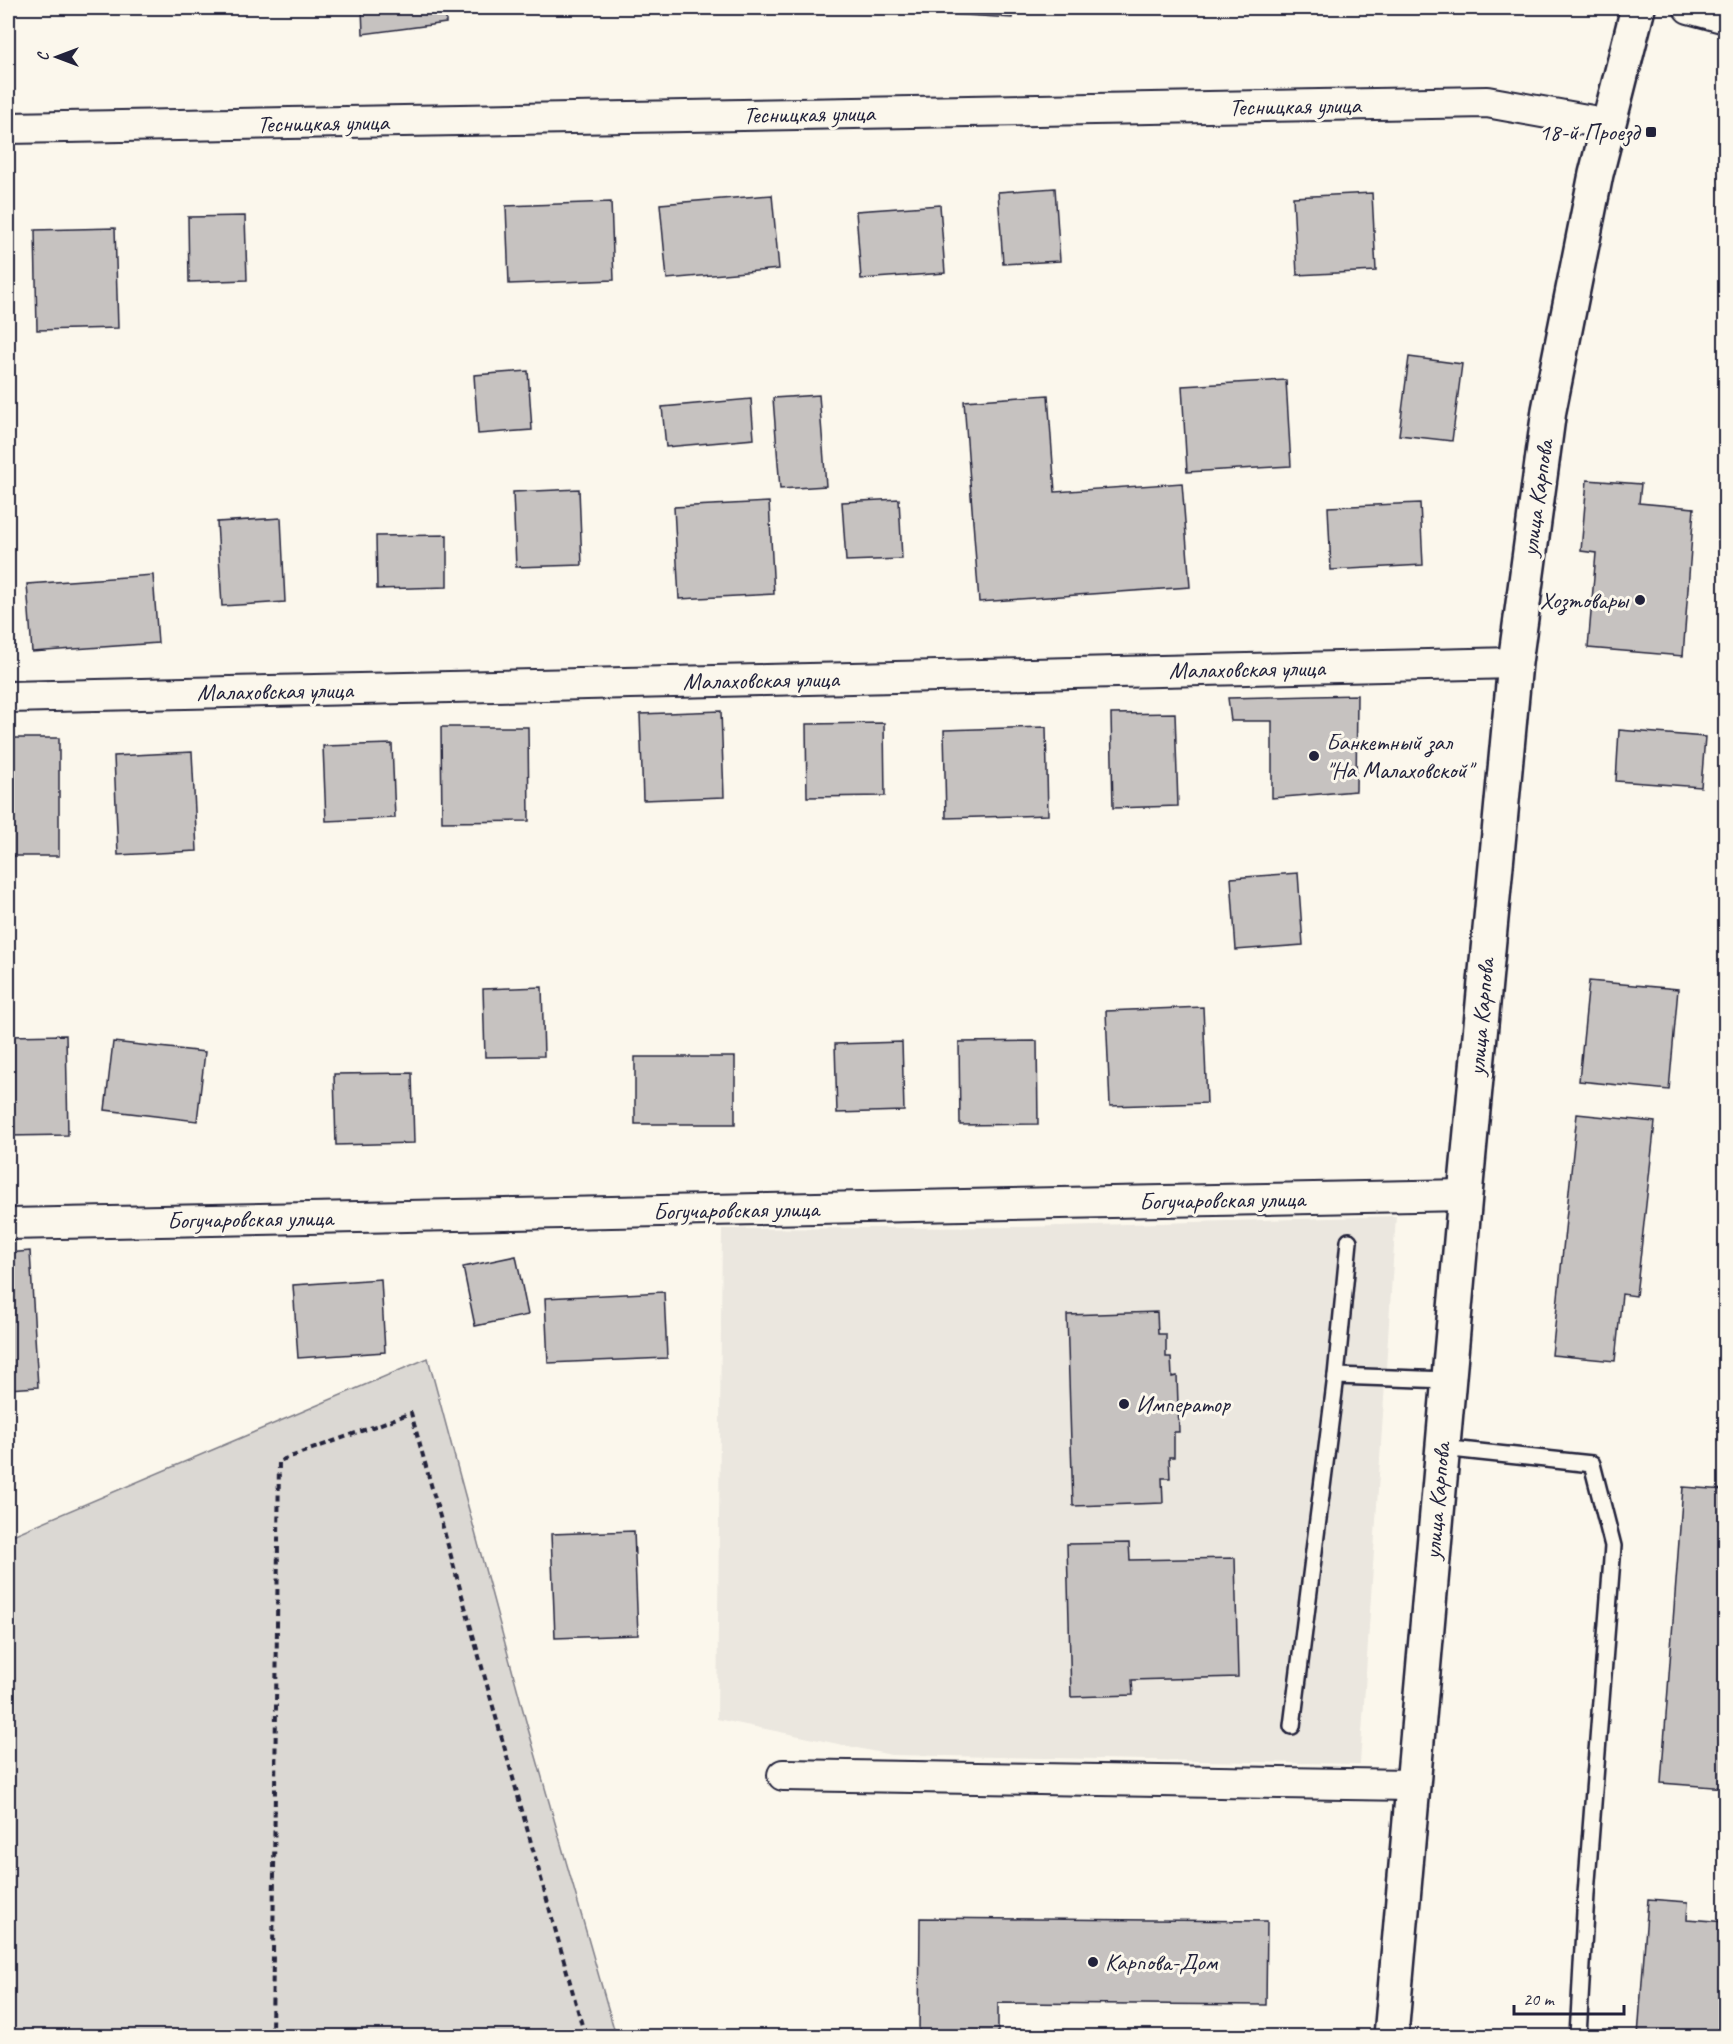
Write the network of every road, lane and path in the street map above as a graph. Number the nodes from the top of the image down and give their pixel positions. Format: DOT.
graph roads {
  1 [pos="1638,8"];
  2 [pos="1689,8"];
  3 [pos="1725,18"];
  4 [pos="1609,124"];
  5 [pos="8,128"];
  6 [pos="1515,663"];
  7 [pos="8,697"];
  8 [pos="1465,1195"];
  9 [pos="8,1224"];
  10 [pos="1349,1241"];
  11 [pos="1336,1376"];
  12 [pos="1448,1380"];
  13 [pos="1442,1448"];
  14 [pos="1292,1726"];
  15 [pos="783,1775"];
  16 [pos="1412,1785"];
  17 [pos="272,2037"];
  18 [pos="585,2037"];
  19 [pos="1391,2037"];
  20 [pos="1578,2037"];
  1 -- 4 [label="main road, улица Карпова"];
  2 -- 3 [label="street"];
  4 -- 5 [label="street, Тесницкая улица"];
  4 -- 6 [label="main road, улица Карпова"];
  6 -- 7 [label="street, Малаховская улица"];
  6 -- 8 [label="main road, улица Карпова"];
  8 -- 9 [label="street, Богучаровская улица"];
  8 -- 12 [label="main road, улица Карпова"];
  10 -- 11 [label="lane"];
  11 -- 12 [label="lane"];
  11 -- 14 [label="lane"];
  12 -- 13 [label="main road, улица Карпова"];
  13 -- 16 [label="main road, улица Карпова"];
  13 -- 20 [label="lane"];
  15 -- 16 [label="street"];
  16 -- 19 [label="main road, улица Карпова"];
  17 -- 18 [label="path"];
}
